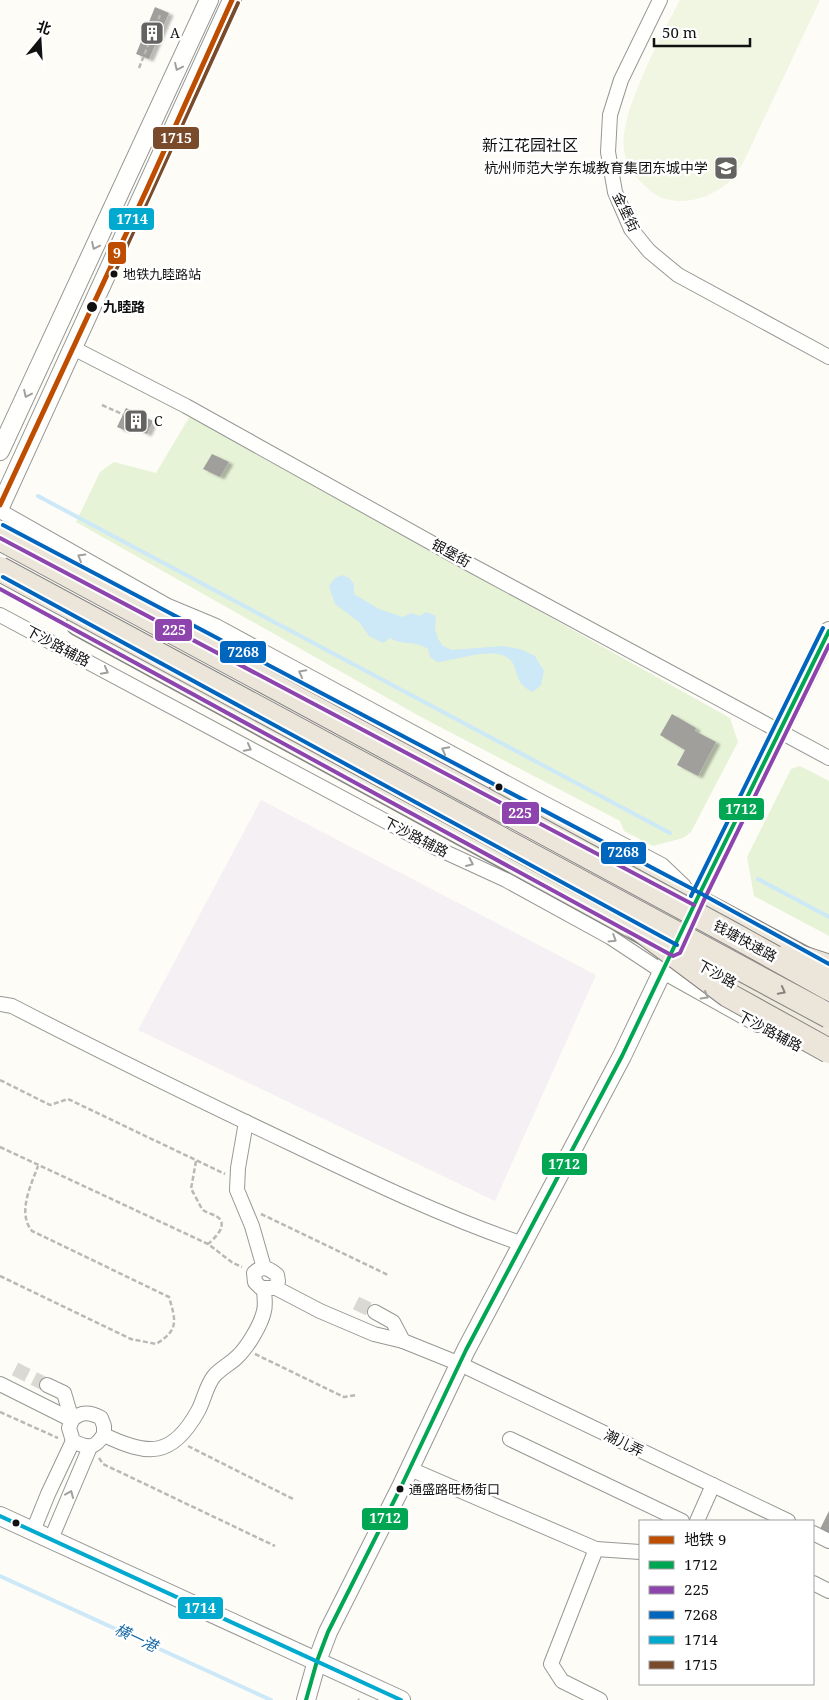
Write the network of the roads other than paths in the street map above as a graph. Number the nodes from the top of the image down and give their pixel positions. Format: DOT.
graph roads {
  1 [pos="209,0"];
  2 [pos="232,0"];
  3 [pos="660,0"];
  4 [pos="73,348"];
  5 [pos="829,358"];
  6 [pos="0,451"];
  7 [pos="0,509"];
  8 [pos="0,531"];
  9 [pos="0,538"];
  10 [pos="0,569"];
  11 [pos="0,582"];
  12 [pos="0,615"];
  13 [pos="829,630"];
  14 [pos="780,731"];
  15 [pos="829,758"];
  16 [pos="570,877"];
  17 [pos="696,899"];
  18 [pos="732,934"];
  19 [pos="674,950"];
  20 [pos="795,953"];
  21 [pos="829,963"];
  22 [pos="829,967"];
  23 [pos="663,972"];
  24 [pos="829,972"];
  25 [pos="829,988"];
  26 [pos="0,1004"];
  27 [pos="829,1016"];
  28 [pos="829,1034"];
  29 [pos="829,1051"];
  30 [pos="829,1063"];
  31 [pos="246,1122"];
  32 [pos="523,1244"];
  33 [pos="270,1288"];
  34 [pos="375,1312"];
  35 [pos="403,1341"];
  36 [pos="460,1364"];
  37 [pos="0,1384"];
  38 [pos="47,1385"];
  39 [pos="72,1420"];
  40 [pos="104,1435"];
  41 [pos="510,1439"];
  42 [pos="73,1441"];
  43 [pos="90,1447"];
  44 [pos="410,1469"];
  45 [pos="713,1485"];
  46 [pos="0,1516"];
  47 [pos="680,1520"];
  48 [pos="697,1520"];
  49 [pos="786,1520"];
  50 [pos="33,1531"];
  51 [pos="814,1534"];
  52 [pos="51,1539"];
  53 [pos="829,1541"];
  54 [pos="596,1550"];
  55 [pos="639,1552"];
  56 [pos="814,1584"];
  57 [pos="829,1591"];
  58 [pos="317,1661"];
  59 [pos="306,1700"];
  60 [pos="400,1700"];
  61 [pos="600,1700"];
  1 -- 6 [label="street, one-way"];
  2 -- 4 [label="street"];
  3 -- 5 [label="street, 金堡街"];
  4 -- 7 [label="street"];
  4 -- 14 [label="street, 银堡街"];
  17 -- 7 [label="street, one-way"];
  8 -- 17 [label="main road"];
  9 -- 18 [label="highway, 钱塘快速路, bridge"];
  10 -- 16 [label="highway, 钱塘快速路, bridge"];
  11 -- 19 [label="main road, 下沙路"];
  12 -- 23 [label="street, 下沙路辅路, one-way"];
  13 -- 14 [label="street"];
  14 -- 15 [label="street, 银堡街"];
  14 -- 17 [label="street"];
  16 -- 27 [label="highway, 钱塘快速路, one-way, bridge"];
  16 -- 29 [label="highway, bridge"];
  17 -- 19 [label="street"];
  17 -- 20 [label="main road"];
  18 -- 22 [label="highway, bridge"];
  18 -- 25 [label="highway, 钱塘快速路, bridge"];
  19 -- 23 [label="street"];
  19 -- 28 [label="main road, 下沙路"];
  20 -- 21 [label="street"];
  20 -- 24 [label="main road"];
  23 -- 30 [label="street, 下沙路辅路, one-way"];
  23 -- 32 [label="street"];
  26 -- 31 [label="street"];
  31 -- 32 [label="street"];
  31 -- 33 [label="street"];
  32 -- 36 [label="street"];
  33 -- 35 [label="street, 潮儿弄"];
  33 -- 40 [label="street"];
  34 -- 35 [label="street"];
  35 -- 36 [label="street, 潮儿弄"];
  36 -- 44 [label="street"];
  36 -- 45 [label="street, 潮儿弄"];
  37 -- 39 [label="street"];
  38 -- 39 [label="street"];
  39 -- 40 [label="street"];
  39 -- 42 [label="street"];
  40 -- 43 [label="street"];
  41 -- 47 [label="street"];
  42 -- 43 [label="street"];
  42 -- 50 [label="street"];
  52 -- 43 [label="street, one-way"];
  44 -- 54 [label="street"];
  44 -- 58 [label="street"];
  45 -- 48 [label="street"];
  45 -- 49 [label="street, 潮儿弄"];
  46 -- 50 [label="street"];
  50 -- 52 [label="street"];
  51 -- 53 [label="street"];
  52 -- 58 [label="street"];
  54 -- 55 [label="street"];
  54 -- 61 [label="street"];
  56 -- 57 [label="street"];
  58 -- 59 [label="street"];
  58 -- 60 [label="street"];
}
